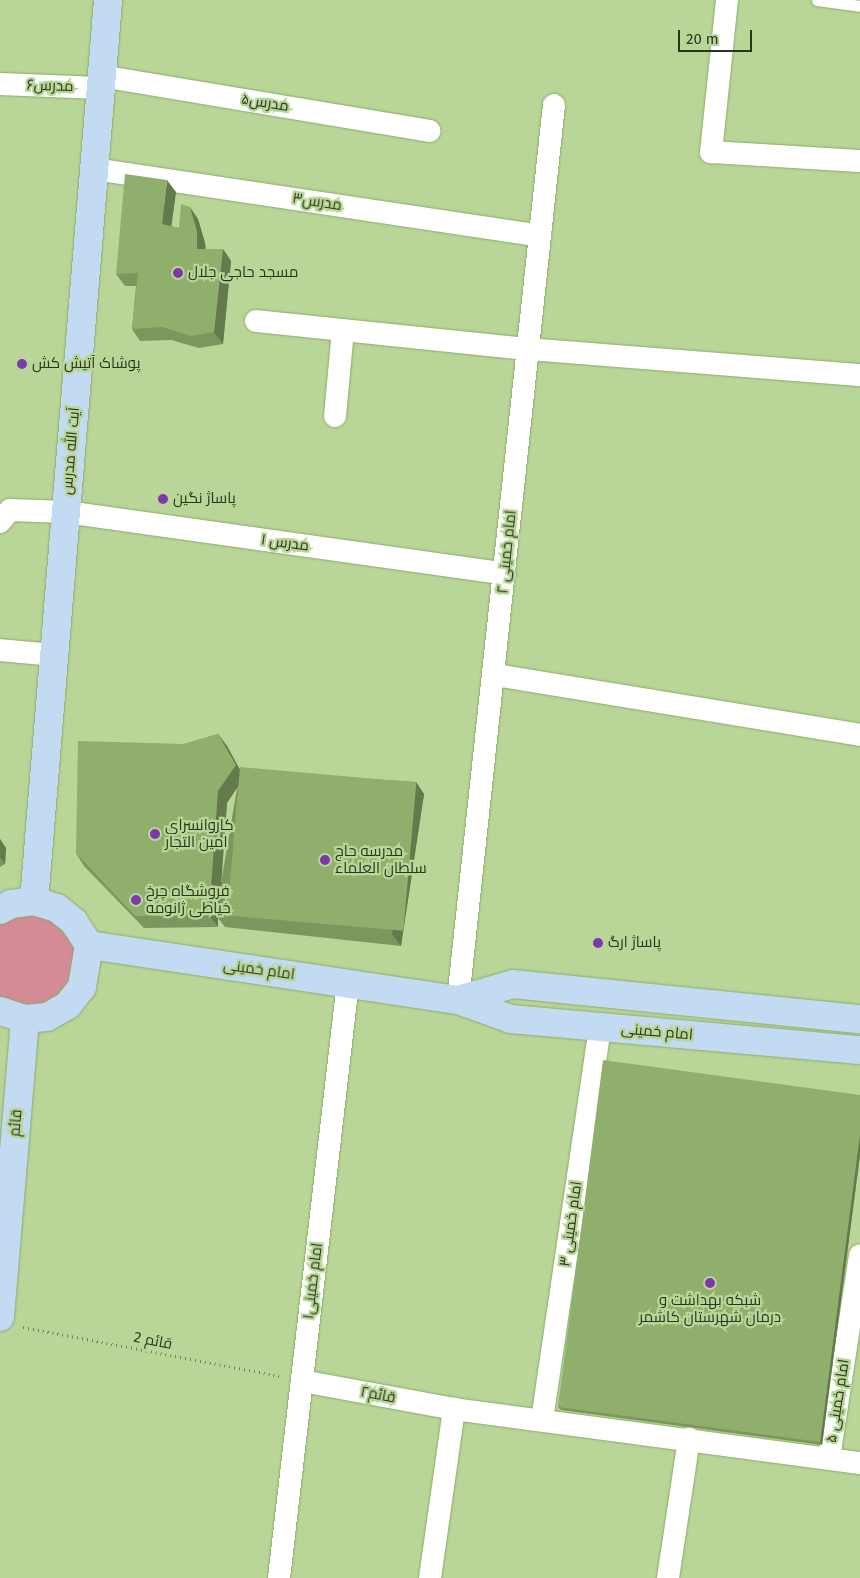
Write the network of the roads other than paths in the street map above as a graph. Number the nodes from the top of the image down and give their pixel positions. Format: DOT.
graph roads {
  1 [pos="108,0"];
  2 [pos="727,0"];
  3 [pos="817,0"];
  4 [pos="860,6"];
  5 [pos="101,82"];
  6 [pos="0,84"];
  7 [pos="554,105"];
  8 [pos="429,130"];
  9 [pos="860,161"];
  10 [pos="94,169"];
  11 [pos="540,236"];
  12 [pos="256,321"];
  13 [pos="343,330"];
  14 [pos="528,349"];
  15 [pos="860,375"];
  16 [pos="335,416"];
  17 [pos="66,512"];
  18 [pos="0,522"];
  19 [pos="505,574"];
  20 [pos="0,650"];
  21 [pos="54,655"];
  22 [pos="495,675"];
  23 [pos="860,735"];
  24 [pos="34,901"];
  25 [pos="0,910"];
  26 [pos="89,945"];
  27 [pos="348,983"];
  28 [pos="458,1000"];
  29 [pos="12,1015"];
  30 [pos="860,1019"];
  31 [pos="600,1027"];
  32 [pos="860,1050"];
  33 [pos="860,1255"];
  34 [pos="10,1322"];
  35 [pos="302,1381"];
  36 [pos="454,1409"];
  37 [pos="542,1420"];
  38 [pos="689,1439"];
  39 [pos="829,1458"];
  40 [pos="860,1463"];
  41 [pos="279,1578"];
  42 [pos="430,1578"];
  43 [pos="668,1578"];
  1 -- 5 [label="main road, آیت الله مدرس"];
  2 -- 9 [label="street"];
  3 -- 4 [label="lane"];
  5 -- 6 [label="street, مدرس۶"];
  5 -- 8 [label="street, مدرس۵"];
  5 -- 10 [label="main road, آیت الله مدرس"];
  7 -- 11 [label="street, امام خمینی ۲"];
  10 -- 11 [label="street, مدرس۳"];
  10 -- 17 [label="main road, آیت الله مدرس"];
  11 -- 14 [label="street, امام خمینی ۲"];
  12 -- 13 [label="street"];
  13 -- 14 [label="street"];
  13 -- 16 [label="street"];
  14 -- 15 [label="street"];
  14 -- 19 [label="street, امام خمینی ۲"];
  17 -- 18 [label="street, مدرس ۱"];
  17 -- 19 [label="street, مدرس ۱"];
  17 -- 21 [label="main road, آیت الله مدرس"];
  19 -- 22 [label="street, امام خمینی ۲"];
  20 -- 21 [label="street"];
  21 -- 24 [label="main road, آیت الله مدرس"];
  22 -- 23 [label="street"];
  22 -- 28 [label="street, امام خمینی ۲"];
  24 -- 25 [label="main road"];
  24 -- 26 [label="main road"];
  26 -- 27 [label="main road, امام خمینی"];
  26 -- 29 [label="main road"];
  27 -- 28 [label="main road, امام خمینی"];
  27 -- 35 [label="street, امام خمینی۱"];
  28 -- 30 [label="main road, امام خمینی"];
  28 -- 31 [label="main road, امام خمینی"];
  29 -- 34 [label="main road, قائم"];
  31 -- 32 [label="main road, امام خمینی"];
  31 -- 37 [label="street, امام خمینی ۳"];
  33 -- 39 [label="street, امام خمینی ۵"];
  35 -- 36 [label="street, قائم۲"];
  35 -- 41 [label="street, امام خمینی۱"];
  36 -- 37 [label="street, قائم۲"];
  36 -- 42 [label="street"];
  37 -- 38 [label="street, قائم۲"];
  38 -- 39 [label="street, قائم۲"];
  38 -- 43 [label="street"];
  39 -- 40 [label="street, قائم۲"];
}
